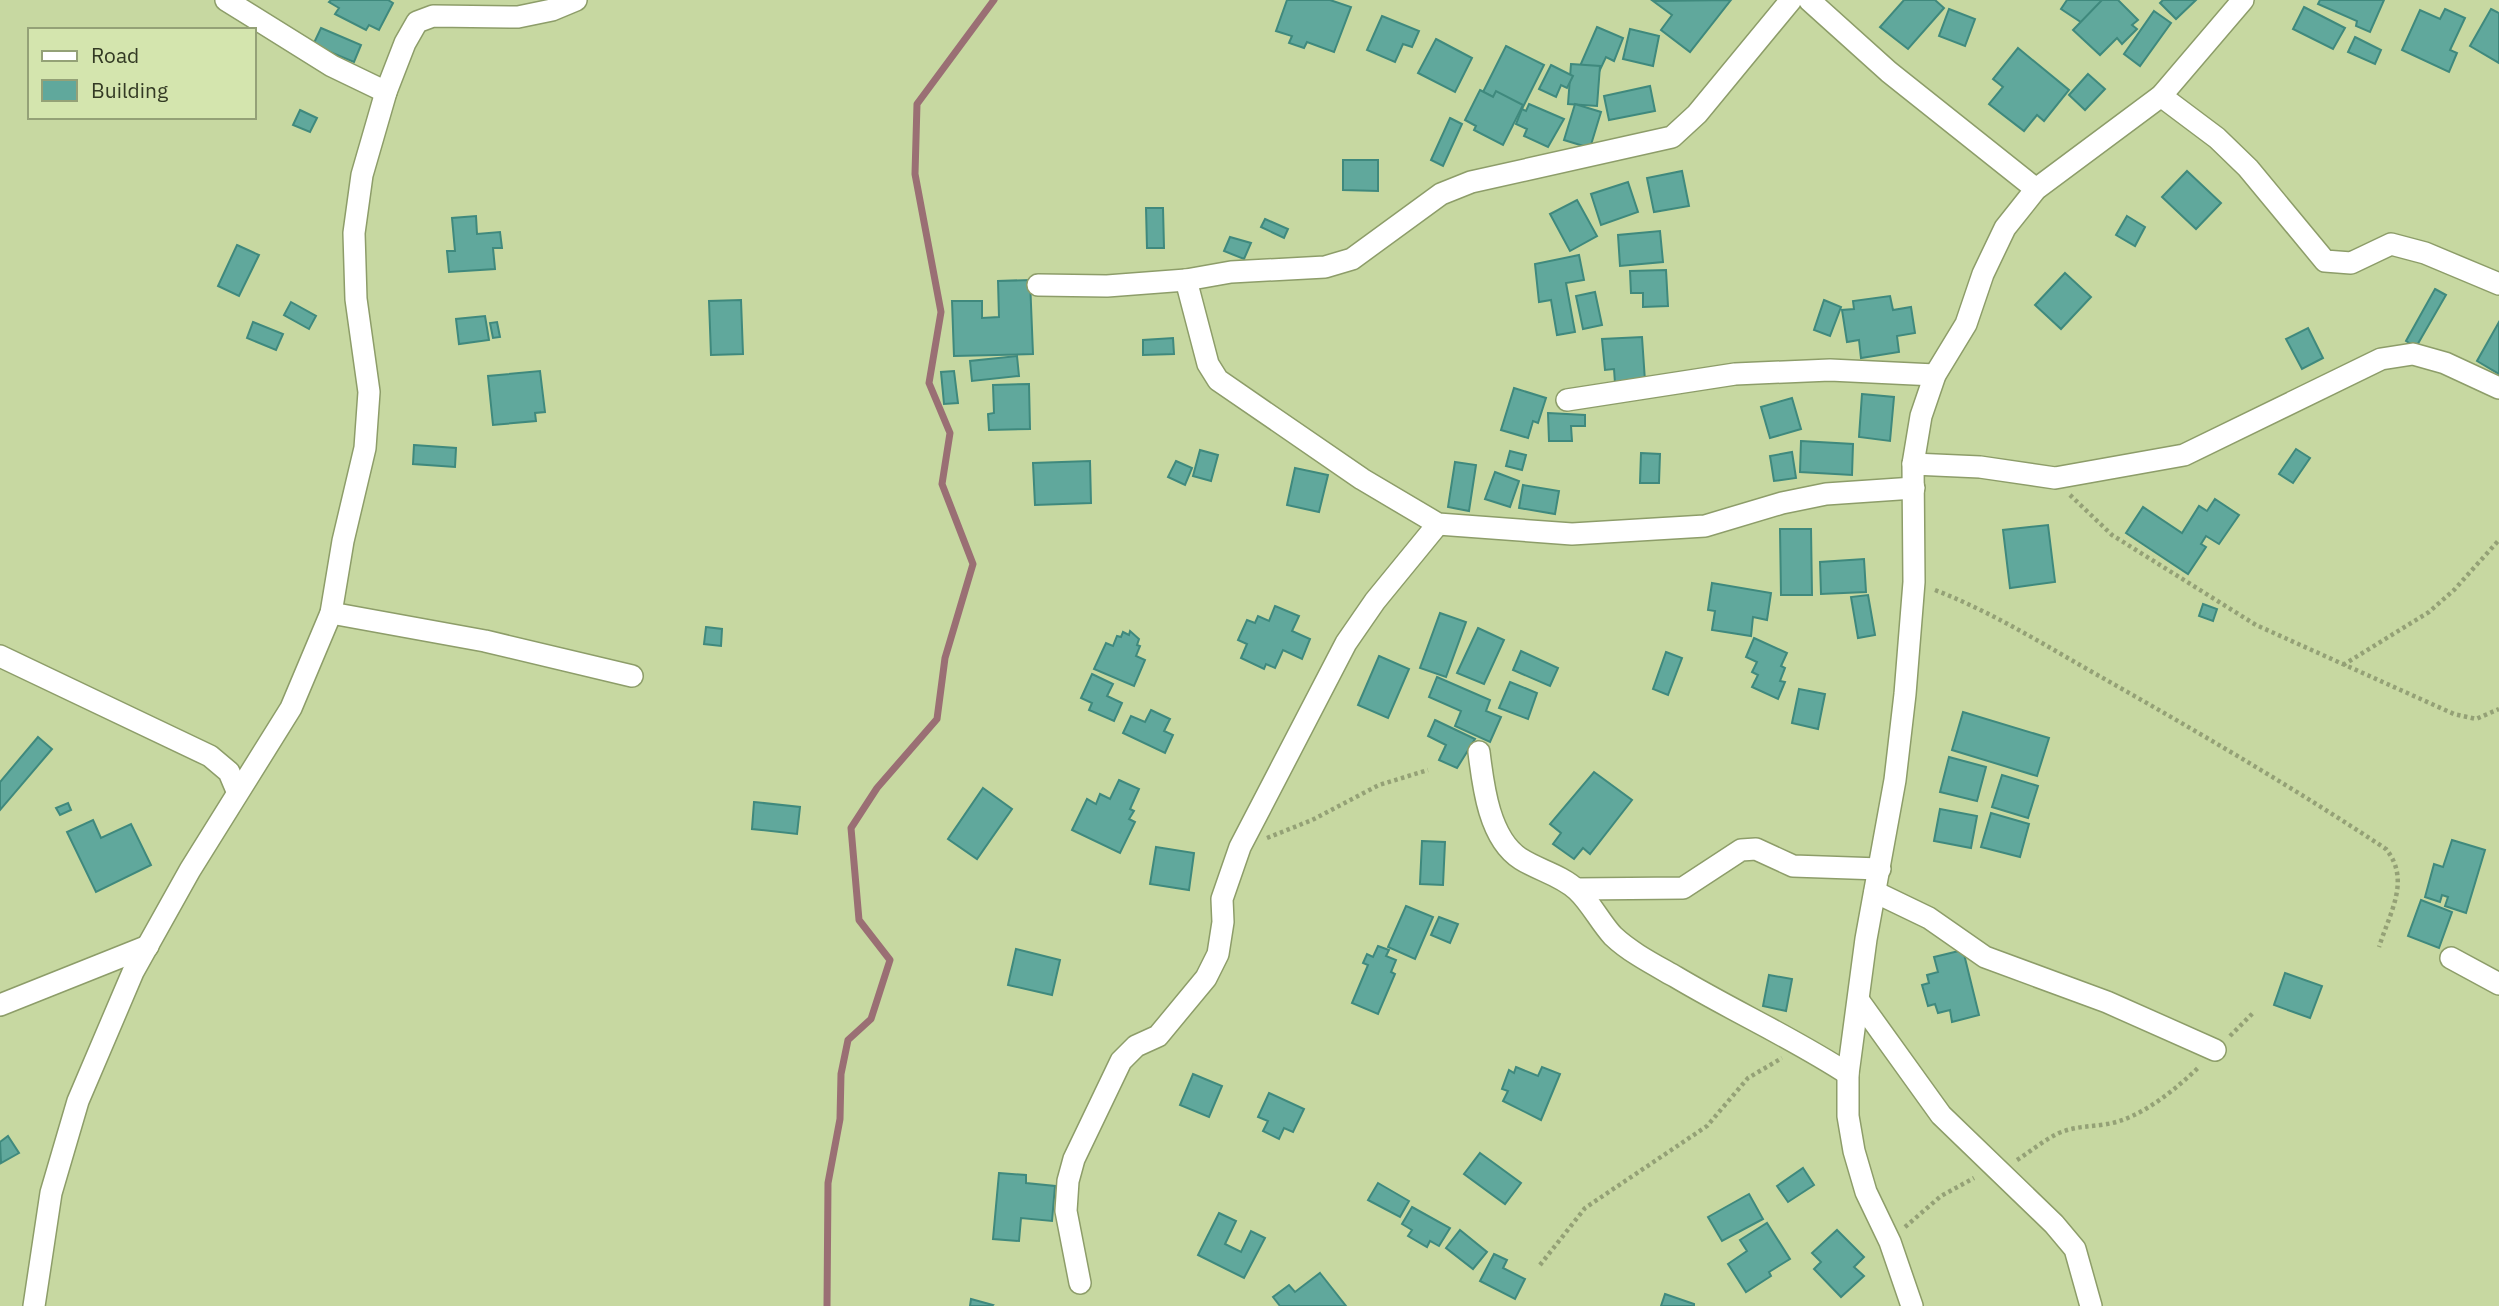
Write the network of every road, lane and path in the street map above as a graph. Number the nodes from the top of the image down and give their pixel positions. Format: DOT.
graph roads {
  1 [pos="226,0"];
  2 [pos="423,0"];
  3 [pos="576,0"];
  4 [pos="1791,0"];
  5 [pos="1809,0"];
  6 [pos="2243,0"];
  7 [pos="417,22"];
  8 [pos="386,92"];
  9 [pos="2161,96"];
  10 [pos="2036,189"];
  11 [pos="1186,280"];
  12 [pos="1038,285"];
  13 [pos="2499,285"];
  14 [pos="1935,374"];
  15 [pos="2499,388"];
  16 [pos="1567,400"];
  17 [pos="1913,464"];
  18 [pos="2055,478"];
  19 [pos="1914,488"];
  20 [pos="1438,524"];
  21 [pos="2499,540"];
  22 [pos="1914,582"];
  23 [pos="331,613"];
  24 [pos="0,656"];
  25 [pos="2342,665"];
  26 [pos="632,676"];
  27 [pos="2499,709"];
  28 [pos="1479,752"];
  29 [pos="1428,770"];
  30 [pos="237,791"];
  31 [pos="1240,847"];
  32 [pos="1880,869"];
  33 [pos="1577,890"];
  34 [pos="1875,892"];
  35 [pos="148,946"];
  36 [pos="2379,947"];
  37 [pos="2451,958"];
  38 [pos="2499,984"];
  39 [pos="1859,1001"];
  40 [pos="0,1005"];
  41 [pos="2254,1012"];
  42 [pos="1804,1046"];
  43 [pos="2214,1050"];
  44 [pos="1848,1074"];
  45 [pos="1999,1171"];
  46 [pos="1890,1242"];
  47 [pos="1540,1265"];
  48 [pos="1080,1283"];
  49 [pos="34,1306"];
  50 [pos="1912,1306"];
  51 [pos="2091,1306"];
  1 -- 8 [label="street"];
  2 -- 7 [label="street"];
  3 -- 7 [label="street"];
  4 -- 11 [label="street"];
  5 -- 10 [label="street"];
  6 -- 9 [label="street"];
  7 -- 8 [label="street"];
  8 -- 23 [label="street"];
  9 -- 10 [label="street"];
  9 -- 13 [label="street"];
  10 -- 14 [label="street"];
  11 -- 12 [label="street"];
  11 -- 20 [label="street"];
  14 -- 16 [label="street"];
  14 -- 17 [label="street"];
  15 -- 18 [label="street"];
  17 -- 18 [label="street"];
  17 -- 19 [label="street"];
  18 -- 25 [label="path"];
  19 -- 20 [label="street"];
  19 -- 22 [label="street"];
  20 -- 31 [label="street"];
  21 -- 25 [label="path"];
  22 -- 32 [label="street"];
  22 -- 36 [label="path"];
  23 -- 26 [label="street"];
  23 -- 30 [label="street"];
  24 -- 30 [label="street"];
  25 -- 27 [label="path"];
  28 -- 33 [label="street"];
  29 -- 31 [label="path"];
  30 -- 35 [label="street"];
  31 -- 48 [label="street"];
  32 -- 33 [label="street"];
  32 -- 34 [label="street"];
  33 -- 42 [label="street"];
  34 -- 39 [label="street"];
  34 -- 43 [label="street"];
  35 -- 40 [label="street"];
  35 -- 49 [label="street"];
  37 -- 38 [label="street"];
  39 -- 44 [label="street"];
  39 -- 45 [label="street"];
  41 -- 43 [label="path"];
  42 -- 44 [label="street"];
  42 -- 47 [label="path"];
  43 -- 45 [label="path"];
  44 -- 46 [label="street"];
  45 -- 46 [label="path"];
  45 -- 51 [label="street"];
  46 -- 50 [label="street"];
}
